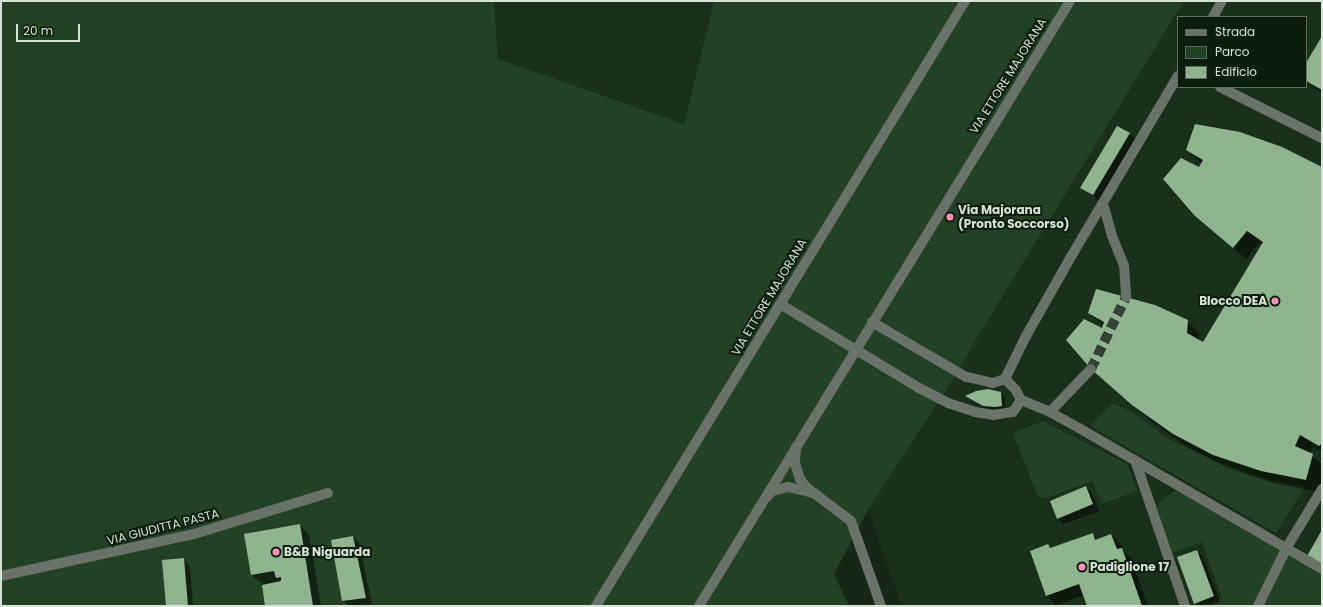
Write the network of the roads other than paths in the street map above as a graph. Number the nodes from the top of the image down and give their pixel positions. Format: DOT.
graph roads {
  1 [pos="965,1"];
  2 [pos="1070,1"];
  3 [pos="1222,1"];
  4 [pos="1214,16"];
  5 [pos="1177,78"];
  6 [pos="1222,88"];
  7 [pos="1322,138"];
  8 [pos="1103,204"];
  9 [pos="1126,296"];
  10 [pos="780,304"];
  11 [pos="872,322"];
  12 [pos="856,348"];
  13 [pos="1091,369"];
  14 [pos="1005,379"];
  15 [pos="1021,400"];
  16 [pos="1050,412"];
  17 [pos="796,445"];
  18 [pos="1135,460"];
  19 [pos="1322,489"];
  20 [pos="328,493"];
  21 [pos="814,494"];
  22 [pos="762,501"];
  23 [pos="1286,547"];
  24 [pos="1322,569"];
  25 [pos="1,576"];
  26 [pos="596,606"];
  27 [pos="699,606"];
  28 [pos="881,606"];
  29 [pos="1185,606"];
  30 [pos="1258,606"];
  1 -- 10 [label="street, VIA ETTORE MAJORANA"];
  2 -- 11 [label="street, VIA ETTORE MAJORANA"];
  3 -- 4 [label="street"];
  5 -- 8 [label="street"];
  6 -- 7 [label="street"];
  8 -- 9 [label="street"];
  8 -- 14 [label="street"];
  10 -- 12 [label="street"];
  10 -- 26 [label="street, VIA ETTORE MAJORANA"];
  11 -- 12 [label="street, VIA ETTORE MAJORANA"];
  11 -- 14 [label="street"];
  12 -- 15 [label="street"];
  12 -- 17 [label="street, VIA ETTORE MAJORANA"];
  13 -- 16 [label="street"];
  14 -- 15 [label="street"];
  15 -- 16 [label="street"];
  16 -- 18 [label="street"];
  17 -- 21 [label="street"];
  17 -- 22 [label="street, VIA ETTORE MAJORANA"];
  18 -- 23 [label="street"];
  18 -- 29 [label="street"];
  19 -- 23 [label="street"];
  20 -- 25 [label="street, VIA GIUDITTA PASTA"];
  21 -- 22 [label="street"];
  21 -- 28 [label="street"];
  22 -- 27 [label="street, VIA ETTORE MAJORANA"];
  23 -- 24 [label="street"];
  23 -- 30 [label="street"];
}
